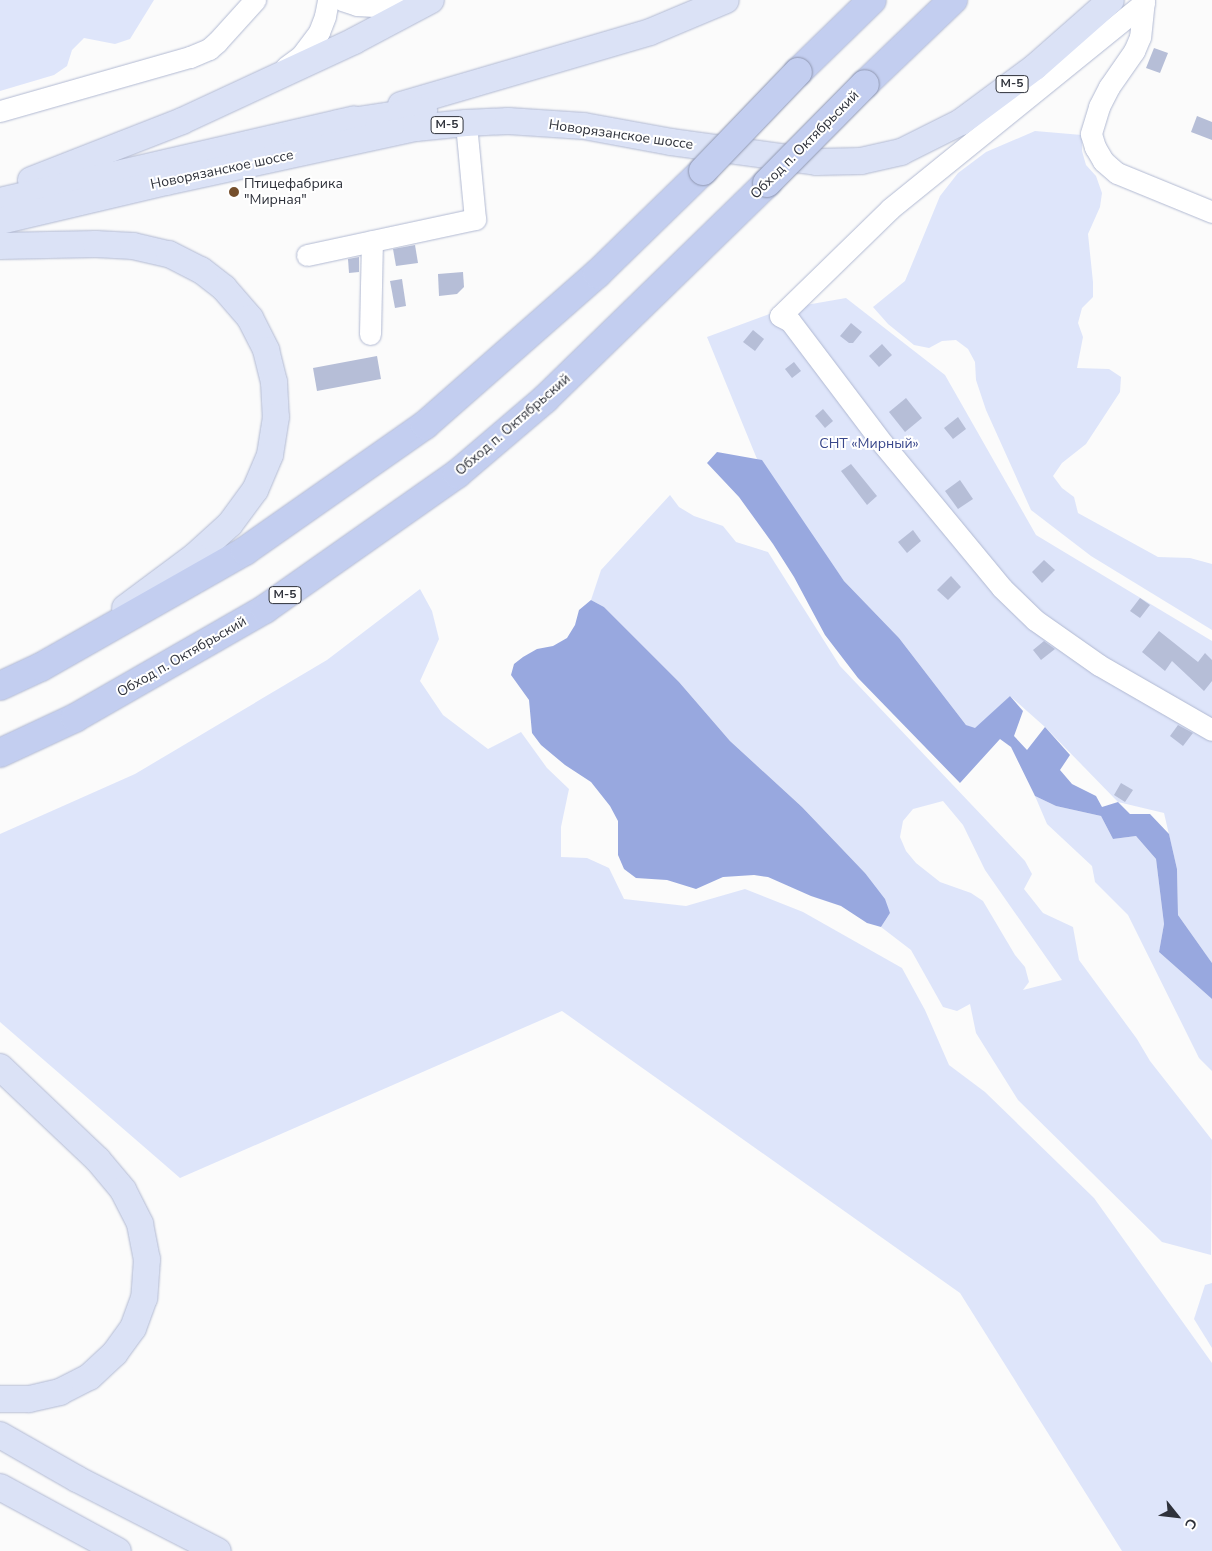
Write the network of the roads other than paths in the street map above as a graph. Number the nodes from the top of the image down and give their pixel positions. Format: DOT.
graph roads {
  1 [pos="255,0"];
  2 [pos="328,0"];
  3 [pos="342,0"];
  4 [pos="416,0"];
  5 [pos="431,0"];
  6 [pos="726,0"];
  7 [pos="872,0"];
  8 [pos="952,0"];
  9 [pos="1089,0"];
  10 [pos="1111,0"];
  11 [pos="1144,1"];
  12 [pos="262,84"];
  13 [pos="0,111"];
  14 [pos="338,123"];
  15 [pos="466,123"];
  16 [pos="0,192"];
  17 [pos="0,201"];
  18 [pos="1212,212"];
  19 [pos="0,221"];
  20 [pos="372,241"];
  21 [pos="0,246"];
  22 [pos="307,254"];
  23 [pos="370,334"];
  24 [pos="61,656"];
  25 [pos="0,686"];
  26 [pos="1212,730"];
  27 [pos="0,753"];
  28 [pos="0,1067"];
  29 [pos="0,1399"];
  30 [pos="0,1435"];
  31 [pos="0,1487"];
  32 [pos="118,1551"];
  33 [pos="218,1551"];
  1 -- 13 [label="street"];
  2 -- 12 [label="street"];
  3 -- 4 [label="street"];
  5 -- 12 [label="main road"];
  6 -- 14 [label="main road"];
  7 -- 24 [label="highway, bridge"];
  8 -- 27 [label="highway, Обход п. Октябрьский / М-5, bridge"];
  9 -- 14 [label="main road"];
  10 -- 15 [label="main road, Новорязанское шоссе / М-5"];
  11 -- 18 [label="street"];
  11 -- 26 [label="street"];
  12 -- 16 [label="main road"];
  14 -- 17 [label="main road, Новорязанское шоссе"];
  15 -- 19 [label="main road, Новорязанское шоссе / М-5"];
  15 -- 20 [label="street"];
  20 -- 22 [label="street"];
  20 -- 23 [label="street"];
  21 -- 24 [label="main road"];
  24 -- 25 [label="highway"];
  28 -- 29 [label="main road"];
  30 -- 33 [label="main road"];
  31 -- 32 [label="main road"];
}
